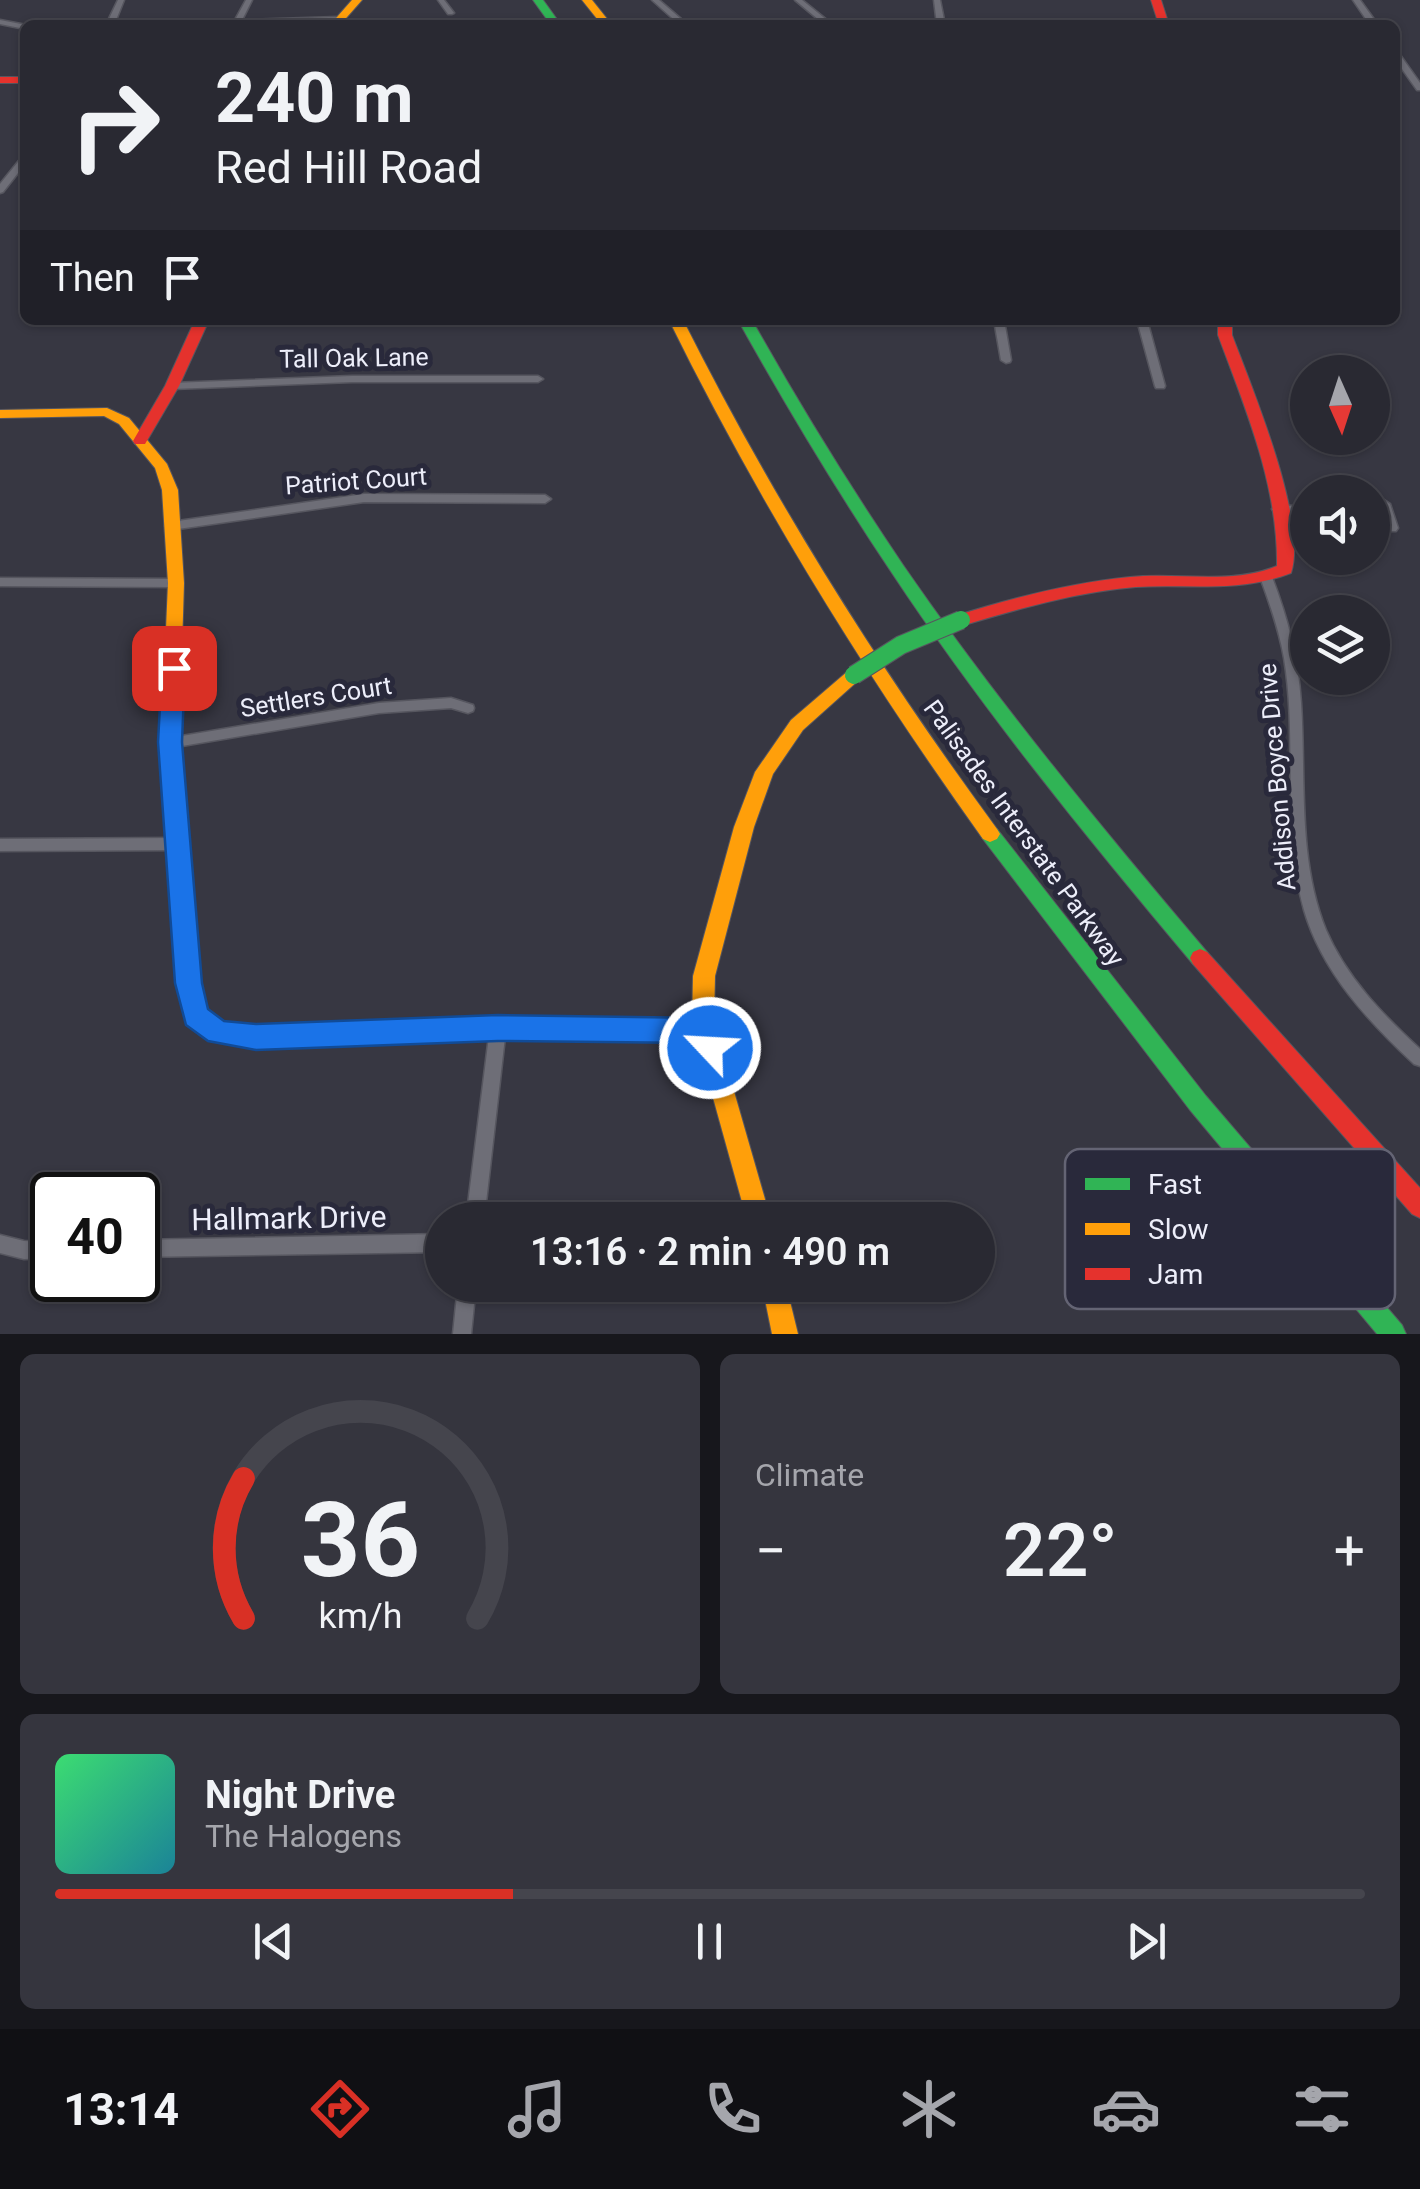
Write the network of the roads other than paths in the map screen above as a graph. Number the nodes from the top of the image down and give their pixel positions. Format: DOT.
graph roads {
  1 [pos="357,0"];
  2 [pos="441,0"];
  3 [pos="587,0"];
  4 [pos="655,0"];
  5 [pos="798,0"];
  6 [pos="450,13"];
  7 [pos="339,20"];
  8 [pos="603,20"];
  9 [pos="678,20"];
  10 [pos="823,20"];
  11 [pos="1400,61"];
  12 [pos="1404,66"];
  13 [pos="1420,67"];
  14 [pos="1420,88"];
  15 [pos="20,165"];
  16 [pos="0,190"];
  17 [pos="200,325"];
  18 [pos="678,325"];
  19 [pos="748,325"];
  20 [pos="1000,325"];
  21 [pos="1143,325"];
  22 [pos="1225,325"];
  23 [pos="1006,360"];
  24 [pos="538,379"];
  25 [pos="172,386"];
  26 [pos="1160,386"];
  27 [pos="0,414"];
  28 [pos="140,441"];
  29 [pos="545,499"];
  30 [pos="1278,509"];
  31 [pos="1290,510"];
  32 [pos="171,526"];
  33 [pos="1266,577"];
  34 [pos="0,582"];
  35 [pos="176,583"];
  36 [pos="468,708"];
  37 [pos="170,742"];
  38 [pos="180,844"];
  39 [pos="0,846"];
  40 [pos="498,1028"];
  41 [pos="706,1031"];
  42 [pos="1420,1058"];
  43 [pos="1238,1149"];
  44 [pos="1369,1149"];
  45 [pos="1395,1178"];
  46 [pos="476,1202"];
  47 [pos="754,1202"];
  48 [pos="1420,1206"];
  49 [pos="425,1243"];
  50 [pos="0,1244"];
  51 [pos="160,1249"];
  52 [pos="30,1250"];
  53 [pos="465,1302"];
  54 [pos="778,1302"];
  55 [pos="1372,1309"];
  56 [pos="462,1334"];
  57 [pos="785,1334"];
  58 [pos="1393,1334"];
  1 -- 7 [label="main road"];
  2 -- 6 [label="street"];
  3 -- 8 [label="main road"];
  4 -- 9 [label="street"];
  5 -- 10 [label="street"];
  11 -- 12 [label="street"];
  12 -- 13 [label="street"];
  12 -- 14 [label="street"];
  15 -- 16 [label="street"];
  17 -- 25 [label="main road"];
  18 -- 43 [label="main road, Palisades Interstate Parkway"];
  19 -- 44 [label="main road, Palisades Interstate Parkway"];
  20 -- 23 [label="street"];
  21 -- 26 [label="street"];
  22 -- 30 [label="main road"];
  24 -- 25 [label="street, Tall Oak Lane"];
  25 -- 28 [label="main road"];
  27 -- 28 [label="main road"];
  28 -- 32 [label="main road"];
  29 -- 32 [label="street, Patriot Court"];
  30 -- 31 [label="street"];
  30 -- 33 [label="main road"];
  32 -- 35 [label="main road"];
  33 -- 41 [label="main road, bridge"];
  33 -- 42 [label="street, Addison Boyce Drive"];
  34 -- 35 [label="street"];
  35 -- 37 [label="main road"];
  36 -- 37 [label="street, Settlers Court"];
  37 -- 38 [label="main road"];
  38 -- 39 [label="street"];
  38 -- 40 [label="main road"];
  40 -- 41 [label="main road"];
  40 -- 46 [label="street"];
  41 -- 47 [label="main road"];
  45 -- 48 [label="main road, Palisades Interstate Parkway"];
  49 -- 51 [label="street, Hallmark Drive"];
  50 -- 52 [label="street"];
  53 -- 56 [label="street"];
  54 -- 57 [label="main road"];
  55 -- 58 [label="main road, Palisades Interstate Parkway"];
}
